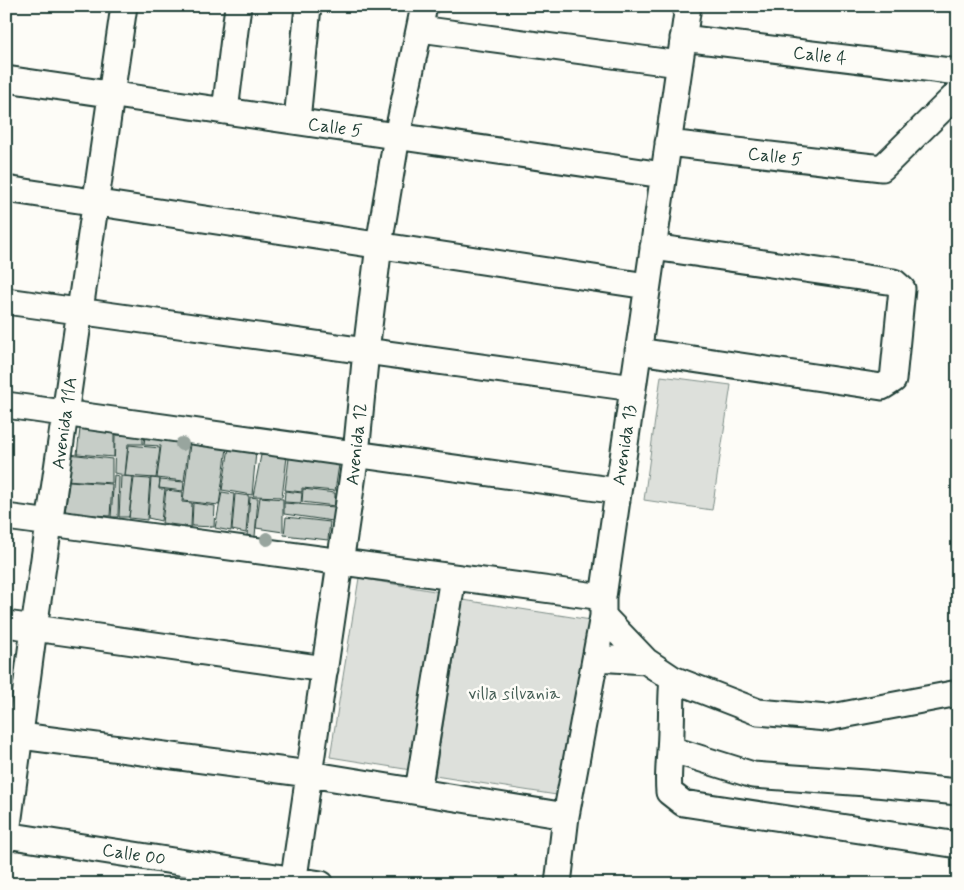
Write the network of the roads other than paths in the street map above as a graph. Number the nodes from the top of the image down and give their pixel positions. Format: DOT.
graph roads {
  1 [pos="124,6"];
  2 [pos="238,6"];
  3 [pos="308,6"];
  4 [pos="688,6"];
  5 [pos="422,18"];
  6 [pos="683,38"];
  7 [pos="679,64"];
  8 [pos="958,72"];
  9 [pos="6,79"];
  10 [pos="958,92"];
  11 [pos="111,94"];
  12 [pos="225,111"];
  13 [pos="296,121"];
  14 [pos="397,136"];
  15 [pos="668,143"];
  16 [pos="663,175"];
  17 [pos="6,189"];
  18 [pos="95,202"];
  19 [pos="379,245"];
  20 [pos="653,248"];
  21 [pos="647,286"];
  22 [pos="6,301"];
  23 [pos="79,311"];
  24 [pos="366,351"];
  25 [pos="638,351"];
  26 [pos="633,388"];
  27 [pos="6,405"];
  28 [pos="66,413"];
  29 [pos="356,454"];
  30 [pos="618,492"];
  31 [pos="6,517"];
  32 [pos="48,524"];
  33 [pos="340,562"];
  34 [pos="453,577"];
  35 [pos="603,607"];
  36 [pos="6,624"];
  37 [pos="34,628"];
  38 [pos="596,658"];
  39 [pos="646,661"];
  40 [pos="325,669"];
  41 [pos="673,679"];
  42 [pos="958,693"];
  43 [pos="13,735"];
  44 [pos="670,749"];
  45 [pos="309,774"];
  46 [pos="418,791"];
  47 [pos="958,792"];
  48 [pos="566,816"];
  49 [pos="7,837"];
  50 [pos="958,845"];
  51 [pos="293,881"];
  52 [pos="321,884"];
  53 [pos="558,884"];
  1 -- 11 [label="street, Avenida 11A"];
  2 -- 12 [label="street"];
  3 -- 13 [label="street"];
  4 -- 6 [label="street, Avenida 13"];
  5 -- 7 [label="street"];
  5 -- 14 [label="street, Avenida 12"];
  6 -- 7 [label="street, Avenida 13"];
  6 -- 8 [label="street, Calle 4"];
  7 -- 15 [label="street, Avenida 13"];
  9 -- 11 [label="street, Calle 5"];
  10 -- 15 [label="street, Calle 5"];
  11 -- 12 [label="street, Calle 5"];
  11 -- 18 [label="street, Avenida 11A"];
  12 -- 13 [label="street, Calle 5"];
  13 -- 14 [label="street, Calle 5"];
  14 -- 16 [label="street, Calle 5"];
  14 -- 19 [label="street, Avenida 12"];
  15 -- 16 [label="street, Avenida 13"];
  16 -- 20 [label="street, Avenida 13"];
  17 -- 18 [label="street"];
  18 -- 19 [label="street"];
  18 -- 23 [label="street, Avenida 11A"];
  19 -- 21 [label="street"];
  19 -- 24 [label="street, Avenida 12"];
  20 -- 21 [label="street, Avenida 13"];
  20 -- 25 [label="street"];
  21 -- 25 [label="street, Avenida 13"];
  22 -- 23 [label="street"];
  23 -- 24 [label="street"];
  23 -- 28 [label="street, Avenida 11A"];
  24 -- 26 [label="street"];
  24 -- 29 [label="street, Avenida 12"];
  25 -- 26 [label="street, Avenida 13"];
  26 -- 30 [label="street, Avenida 13"];
  27 -- 28 [label="street"];
  28 -- 29 [label="street"];
  28 -- 32 [label="street, Avenida 11A"];
  29 -- 30 [label="street"];
  29 -- 33 [label="street, Avenida 12"];
  30 -- 35 [label="street, Avenida 13"];
  31 -- 32 [label="street"];
  32 -- 33 [label="street"];
  32 -- 37 [label="street, Avenida 11A"];
  33 -- 34 [label="street"];
  33 -- 40 [label="street, Avenida 12"];
  34 -- 35 [label="street"];
  34 -- 46 [label="street"];
  35 -- 38 [label="street, Avenida 13"];
  35 -- 39 [label="street"];
  36 -- 37 [label="street"];
  37 -- 40 [label="street"];
  37 -- 43 [label="street, Avenida 11A"];
  38 -- 39 [label="street"];
  38 -- 48 [label="street, Avenida 13"];
  39 -- 41 [label="street"];
  40 -- 45 [label="street, Avenida 12"];
  41 -- 42 [label="street"];
  41 -- 44 [label="street"];
  43 -- 45 [label="street"];
  43 -- 49 [label="street, Avenida 11A"];
  44 -- 47 [label="street"];
  44 -- 50 [label="street"];
  45 -- 46 [label="street"];
  45 -- 51 [label="street, Avenida 12"];
  46 -- 48 [label="street"];
  48 -- 53 [label="street, Avenida 13"];
  49 -- 51 [label="street, Calle 00"];
  51 -- 52 [label="street, Calle 00"];
}
